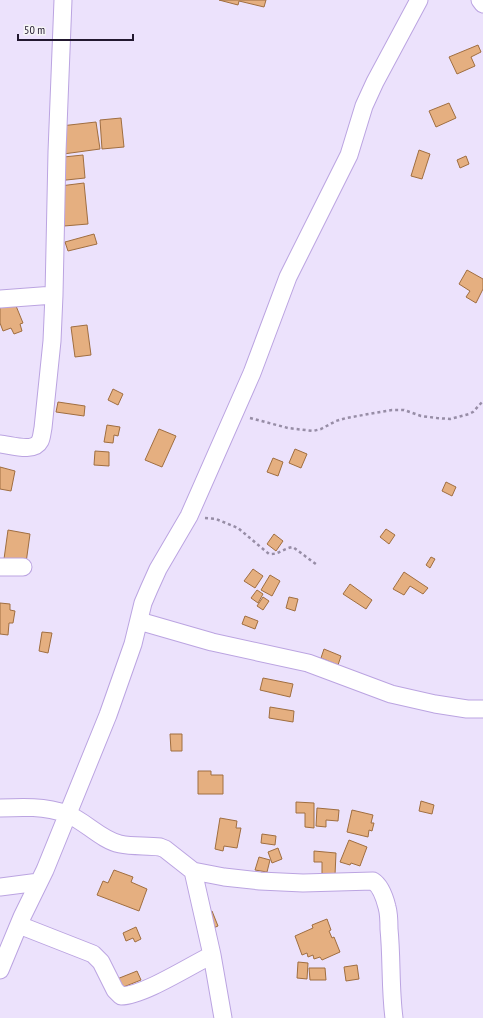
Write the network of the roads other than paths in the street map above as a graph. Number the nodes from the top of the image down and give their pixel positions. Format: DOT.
graph roads {
  1 [pos="63,0"];
  2 [pos="418,0"];
  3 [pos="480,0"];
  4 [pos="483,4"];
  5 [pos="54,295"];
  6 [pos="0,299"];
  7 [pos="0,444"];
  8 [pos="0,567"];
  9 [pos="23,567"];
  10 [pos="139,621"];
  11 [pos="483,709"];
  12 [pos="0,808"];
  13 [pos="67,814"];
  14 [pos="192,871"];
  15 [pos="40,882"];
  16 [pos="0,887"];
  17 [pos="19,925"];
  18 [pos="212,955"];
  19 [pos="0,970"];
  20 [pos="223,1018"];
  21 [pos="394,1018"];
  1 -- 5 [label="street"];
  2 -- 10 [label="street"];
  3 -- 4 [label="street"];
  5 -- 6 [label="street"];
  5 -- 7 [label="street"];
  8 -- 9 [label="street"];
  10 -- 11 [label="street"];
  10 -- 13 [label="street"];
  12 -- 13 [label="street"];
  13 -- 14 [label="street"];
  13 -- 15 [label="street"];
  14 -- 18 [label="street"];
  14 -- 21 [label="street"];
  15 -- 16 [label="street"];
  15 -- 17 [label="street"];
  17 -- 18 [label="street"];
  17 -- 19 [label="street"];
  18 -- 20 [label="street"];
}
